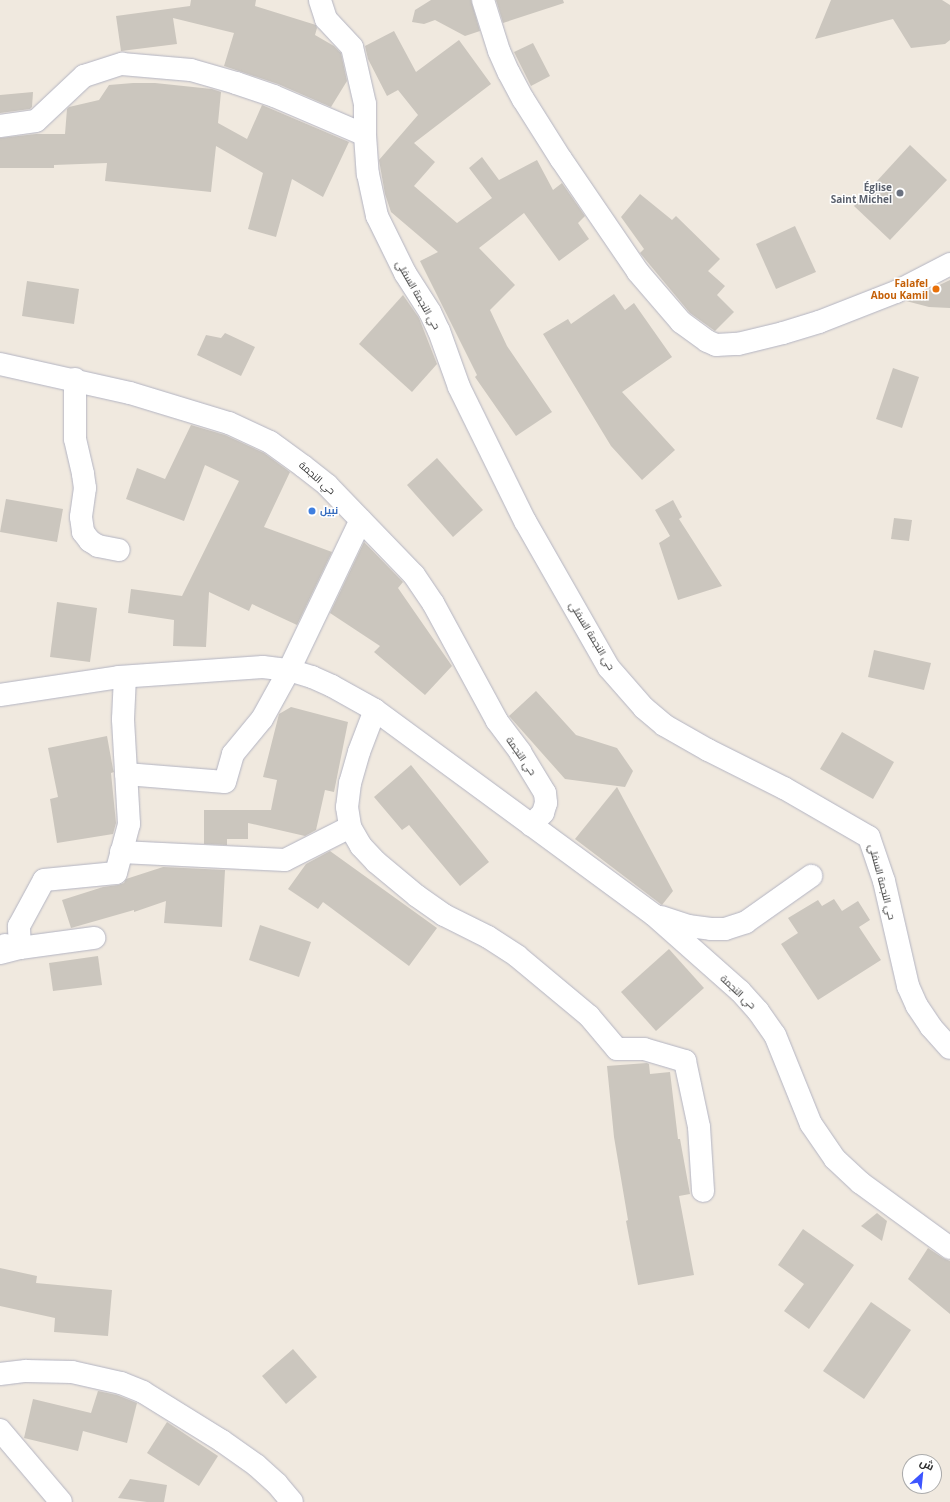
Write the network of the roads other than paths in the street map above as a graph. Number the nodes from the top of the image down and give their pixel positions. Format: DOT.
graph roads {
  1 [pos="320,0"];
  2 [pos="483,0"];
  3 [pos="0,126"];
  4 [pos="365,135"];
  5 [pos="950,264"];
  6 [pos="0,364"];
  7 [pos="75,379"];
  8 [pos="361,520"];
  9 [pos="119,550"];
  10 [pos="289,670"];
  11 [pos="125,677"];
  12 [pos="0,695"];
  13 [pos="375,710"];
  14 [pos="126,774"];
  15 [pos="531,825"];
  16 [pos="350,827"];
  17 [pos="121,852"];
  18 [pos="812,876"];
  19 [pos="654,915"];
  20 [pos="94,938"];
  21 [pos="7,948"];
  22 [pos="950,1048"];
  23 [pos="703,1191"];
  24 [pos="950,1248"];
  25 [pos="0,1374"];
  26 [pos="0,1430"];
  27 [pos="61,1502"];
  28 [pos="292,1502"];
  1 -- 4 [label="street, حي النجمة السفلي"];
  2 -- 5 [label="street"];
  3 -- 4 [label="street"];
  4 -- 22 [label="street, حي النجمة السفلي"];
  6 -- 7 [label="street, حي النجمة"];
  7 -- 8 [label="street, حي النجمة"];
  7 -- 9 [label="street"];
  8 -- 10 [label="street"];
  8 -- 15 [label="street, حي النجمة"];
  10 -- 11 [label="street"];
  10 -- 13 [label="street"];
  10 -- 14 [label="street"];
  11 -- 12 [label="street"];
  11 -- 14 [label="street"];
  13 -- 15 [label="street"];
  13 -- 16 [label="street"];
  14 -- 17 [label="street"];
  15 -- 19 [label="street, حي النجمة"];
  16 -- 17 [label="street"];
  16 -- 23 [label="street"];
  17 -- 21 [label="street"];
  18 -- 19 [label="street"];
  19 -- 24 [label="street, حي النجمة"];
  20 -- 21 [label="street"];
  25 -- 28 [label="street"];
  26 -- 27 [label="street"];
}
